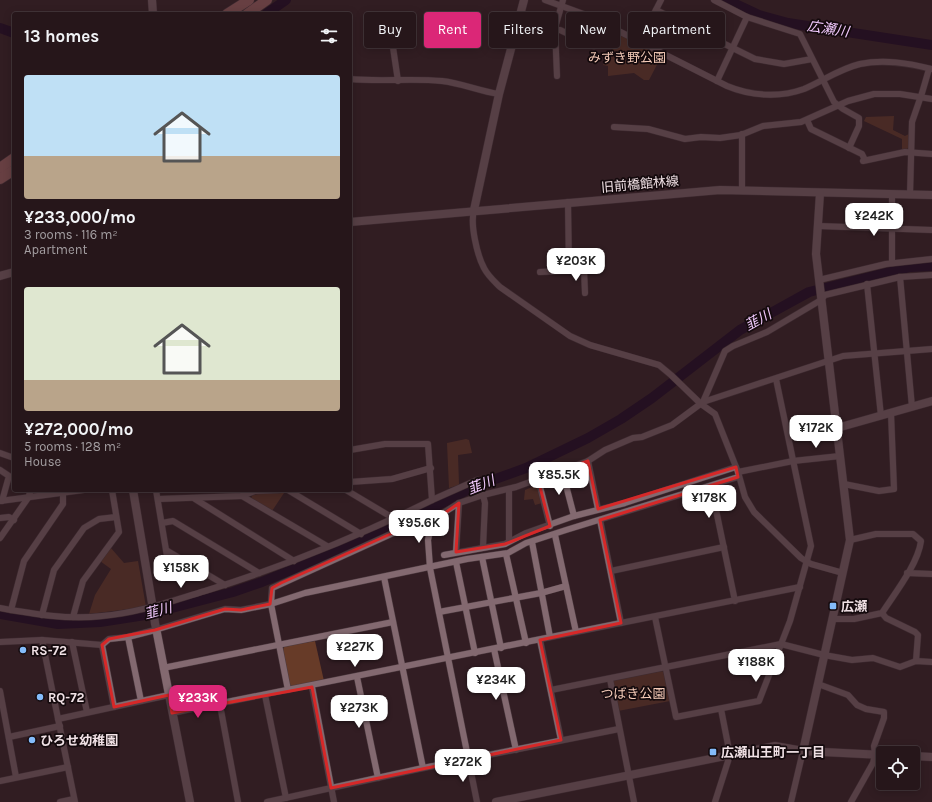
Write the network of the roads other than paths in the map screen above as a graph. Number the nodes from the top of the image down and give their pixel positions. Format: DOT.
graph roads {
  1 [pos="152,0"];
  2 [pos="249,0"];
  3 [pos="267,0"];
  4 [pos="524,0"];
  5 [pos="545,0"];
  6 [pos="661,0"];
  7 [pos="714,0"];
  8 [pos="562,2"];
  9 [pos="656,10"];
  10 [pos="153,12"];
  11 [pos="230,12"];
  12 [pos="249,12"];
  13 [pos="582,12"];
  14 [pos="747,17"];
  15 [pos="558,18"];
  16 [pos="393,48"];
  17 [pos="556,48"];
  18 [pos="653,48"];
  19 [pos="733,48"];
  20 [pos="812,59"];
  21 [pos="930,69"];
  22 [pos="557,76"];
  23 [pos="352,79"];
  24 [pos="823,79"];
  25 [pos="717,81"];
  26 [pos="398,82"];
  27 [pos="499,94"];
  28 [pos="921,96"];
  29 [pos="932,99"];
  30 [pos="838,106"];
  31 [pos="807,120"];
  32 [pos="614,127"];
  33 [pos="742,134"];
  34 [pos="849,148"];
  35 [pos="912,152"];
  36 [pos="932,154"];
  37 [pos="12,159"];
  38 [pos="0,168"];
  39 [pos="12,171"];
  40 [pos="0,179"];
  41 [pos="742,189"];
  42 [pos="820,193"];
  43 [pos="892,194"];
  44 [pos="910,195"];
  45 [pos="932,195"];
  46 [pos="568,202"];
  47 [pos="474,210"];
  48 [pos="352,222"];
  49 [pos="818,226"];
  50 [pos="892,228"];
  51 [pos="932,230"];
  52 [pos="932,259"];
  53 [pos="892,263"];
  54 [pos="569,270"];
  55 [pos="540,272"];
  56 [pos="12,273"];
  57 [pos="932,275"];
  58 [pos="0,276"];
  59 [pos="900,278"];
  60 [pos="819,281"];
  61 [pos="867,284"];
  62 [pos="585,293"];
  63 [pos="821,296"];
  64 [pos="932,349"];
  65 [pos="908,351"];
  66 [pos="874,354"];
  67 [pos="829,361"];
  68 [pos="776,380"];
  69 [pos="932,401"];
  70 [pos="702,403"];
  71 [pos="912,407"];
  72 [pos="891,413"];
  73 [pos="881,416"];
  74 [pos="837,428"];
  75 [pos="352,450"];
  76 [pos="0,454"];
  77 [pos="840,456"];
  78 [pos="12,457"];
  79 [pos="588,461"];
  80 [pos="794,461"];
  81 [pos="431,468"];
  82 [pos="0,470"];
  83 [pos="562,470"];
  84 [pos="737,472"];
  85 [pos="538,479"];
  86 [pos="477,480"];
  87 [pos="352,482"];
  88 [pos="844,484"];
  89 [pos="711,486"];
  90 [pos="509,489"];
  91 [pos="30,492"];
  92 [pos="65,492"];
  93 [pos="112,492"];
  94 [pos="133,492"];
  95 [pos="156,492"];
  96 [pos="252,492"];
  97 [pos="291,492"];
  98 [pos="349,492"];
  99 [pos="483,494"];
  100 [pos="242,496"];
  101 [pos="28,498"];
  102 [pos="158,499"];
  103 [pos="195,499"];
  104 [pos="432,500"];
  105 [pos="1,501"];
  106 [pos="459,503"];
  107 [pos="598,509"];
  108 [pos="574,516"];
  109 [pos="116,517"];
  110 [pos="0,518"];
  111 [pos="393,518"];
  112 [pos="14,520"];
  113 [pos="600,520"];
  114 [pos="432,522"];
  115 [pos="162,523"];
  116 [pos="550,526"];
  117 [pos="361,534"];
  118 [pos="556,535"];
  119 [pos="0,538"];
  120 [pos="850,540"];
  121 [pos="509,541"];
  122 [pos="532,542"];
  123 [pos="327,546"];
  124 [pos="483,547"];
  125 [pos="724,547"];
  126 [pos="166,550"];
  127 [pos="456,552"];
  128 [pos="506,554"];
  129 [pos="444,555"];
  130 [pos="482,557"];
  131 [pos="294,561"];
  132 [pos="807,561"];
  133 [pos="456,562"];
  134 [pos="430,568"];
  135 [pos="611,570"];
  136 [pos="259,573"];
  137 [pos="843,573"];
  138 [pos="907,573"];
  139 [pos="932,574"];
  140 [pos="157,576"];
  141 [pos="384,577"];
  142 [pos="225,585"];
  143 [pos="566,586"];
  144 [pos="800,588"];
  145 [pos="541,593"];
  146 [pos="517,598"];
  147 [pos="735,601"];
  148 [pos="491,602"];
  149 [pos="271,604"];
  150 [pos="466,607"];
  151 [pos="0,608"];
  152 [pos="11,610"];
  153 [pos="439,612"];
  154 [pos="882,613"];
  155 [pos="42,615"];
  156 [pos="73,617"];
  157 [pos="655,617"];
  158 [pos="832,619"];
  159 [pos="393,622"];
  160 [pos="622,623"];
  161 [pos="155,627"];
  162 [pos="576,632"];
  163 [pos="128,637"];
  164 [pos="550,637"];
  165 [pos="42,640"];
  166 [pos="540,640"];
  167 [pos="0,642"];
  168 [pos="72,642"];
  169 [pos="526,643"];
  170 [pos="781,644"];
  171 [pos="102,645"];
  172 [pos="279,645"];
  173 [pos="497,648"];
  174 [pos="475,653"];
  175 [pos="824,655"];
  176 [pos="448,658"];
  177 [pos="916,661"];
  178 [pos="932,662"];
  179 [pos="402,667"];
  180 [pos="666,667"];
  181 [pos="163,668"];
  182 [pos="357,677"];
  183 [pos="610,679"];
  184 [pos="818,684"];
  185 [pos="312,686"];
  186 [pos="288,690"];
  187 [pos="551,690"];
  188 [pos="0,691"];
  189 [pos="169,695"];
  190 [pos="265,695"];
  191 [pos="141,701"];
  192 [pos="220,704"];
  193 [pos="114,707"];
  194 [pos="721,709"];
  195 [pos="87,712"];
  196 [pos="172,713"];
  197 [pos="58,719"];
  198 [pos="60,726"];
  199 [pos="619,729"];
  200 [pos="0,732"];
  201 [pos="9,734"];
  202 [pos="561,740"];
  203 [pos="516,750"];
  204 [pos="876,750"];
  205 [pos="804,751"];
  206 [pos="730,755"];
  207 [pos="876,755"];
  208 [pos="920,756"];
  209 [pos="932,757"];
  210 [pos="468,760"];
  211 [pos="876,760"];
  212 [pos="68,767"];
  213 [pos="423,768"];
  214 [pos="630,775"];
  215 [pos="16,777"];
  216 [pos="378,778"];
  217 [pos="0,781"];
  218 [pos="331,788"];
  219 [pos="286,798"];
  220 [pos="74,800"];
  221 [pos="60,802"];
  222 [pos="190,802"];
  223 [pos="238,802"];
  224 [pos="267,802"];
  225 [pos="334,802"];
  226 [pos="477,802"];
  227 [pos="496,802"];
  228 [pos="634,802"];
  229 [pos="715,802"];
  230 [pos="791,802"];
  231 [pos="851,802"];
  1 -- 10 [label="street"];
  2 -- 11 [label="main road"];
  3 -- 12 [label="main road"];
  4 -- 27 [label="street"];
  5 -- 8 [label="street"];
  6 -- 9 [label="street"];
  7 -- 14 [label="street"];
  8 -- 13 [label="street"];
  8 -- 15 [label="street"];
  9 -- 19 [label="street"];
  14 -- 19 [label="street"];
  14 -- 20 [label="street"];
  16 -- 26 [label="street"];
  17 -- 22 [label="street"];
  18 -- 25 [label="street"];
  19 -- 20 [label="street"];
  19 -- 25 [label="street"];
  20 -- 24 [label="street"];
  21 -- 24 [label="street"];
  21 -- 28 [label="street"];
  23 -- 26 [label="street"];
  24 -- 25 [label="street"];
  24 -- 30 [label="street"];
  26 -- 27 [label="street"];
  27 -- 47 [label="street"];
  28 -- 29 [label="street"];
  28 -- 30 [label="street"];
  28 -- 35 [label="street"];
  30 -- 31 [label="street"];
  30 -- 34 [label="street"];
  31 -- 33 [label="street"];
  31 -- 34 [label="street"];
  32 -- 33 [label="street"];
  33 -- 41 [label="street"];
  34 -- 35 [label="street"];
  35 -- 36 [label="street"];
  35 -- 44 [label="street"];
  37 -- 38 [label="main road"];
  39 -- 40 [label="main road"];
  41 -- 42 [label="street, 旧前橋館林線"];
  41 -- 46 [label="street, 旧前橋館林線"];
  42 -- 43 [label="street, 旧前橋館林線"];
  42 -- 49 [label="street"];
  43 -- 44 [label="street, 旧前橋館林線"];
  43 -- 50 [label="street"];
  44 -- 45 [label="street, 旧前橋館林線"];
  46 -- 47 [label="street, 旧前橋館林線"];
  46 -- 54 [label="street"];
  47 -- 48 [label="street, 旧前橋館林線"];
  47 -- 70 [label="street"];
  49 -- 50 [label="street"];
  49 -- 60 [label="street"];
  50 -- 51 [label="street"];
  50 -- 53 [label="street"];
  52 -- 53 [label="street"];
  53 -- 60 [label="street"];
  54 -- 55 [label="street"];
  54 -- 62 [label="street"];
  56 -- 58 [label="street"];
  57 -- 59 [label="street"];
  59 -- 61 [label="street"];
  59 -- 65 [label="street"];
  60 -- 63 [label="street"];
  61 -- 63 [label="street"];
  61 -- 66 [label="street"];
  63 -- 67 [label="street"];
  63 -- 70 [label="street"];
  64 -- 65 [label="street"];
  65 -- 66 [label="street"];
  65 -- 71 [label="street"];
  66 -- 67 [label="street"];
  66 -- 73 [label="street"];
  67 -- 68 [label="street"];
  67 -- 74 [label="street"];
  68 -- 70 [label="street"];
  68 -- 80 [label="street"];
  69 -- 71 [label="street"];
  70 -- 79 [label="street"];
  70 -- 84 [label="street"];
  71 -- 72 [label="street"];
  72 -- 73 [label="street"];
  72 -- 88 [label="street"];
  73 -- 74 [label="street"];
  74 -- 77 [label="street"];
  75 -- 81 [label="street"];
  76 -- 78 [label="street"];
  77 -- 80 [label="street"];
  77 -- 88 [label="street"];
  79 -- 83 [label="street"];
  79 -- 107 [label="street"];
  80 -- 84 [label="street"];
  80 -- 132 [label="street"];
  81 -- 87 [label="street"];
  81 -- 104 [label="street"];
  82 -- 105 [label="street"];
  83 -- 85 [label="street"];
  83 -- 108 [label="street"];
  84 -- 89 [label="street"];
  84 -- 107 [label="street"];
  84 -- 132 [label="street"];
  85 -- 90 [label="street"];
  85 -- 116 [label="street"];
  86 -- 104 [label="street"];
  88 -- 120 [label="street"];
  89 -- 113 [label="street"];
  89 -- 125 [label="street"];
  90 -- 99 [label="street"];
  90 -- 121 [label="street"];
  91 -- 101 [label="street"];
  92 -- 101 [label="street"];
  92 -- 152 [label="street"];
  93 -- 109 [label="street"];
  94 -- 161 [label="street, bridge"];
  95 -- 102 [label="street"];
  96 -- 100 [label="street"];
  97 -- 117 [label="street"];
  98 -- 111 [label="street"];
  99 -- 106 [label="street"];
  99 -- 124 [label="street"];
  100 -- 103 [label="street"];
  100 -- 123 [label="street"];
  101 -- 105 [label="street"];
  101 -- 112 [label="street"];
  102 -- 103 [label="street"];
  102 -- 115 [label="street"];
  103 -- 131 [label="street"];
  104 -- 111 [label="street"];
  106 -- 114 [label="street"];
  106 -- 127 [label="street"];
  107 -- 108 [label="street"];
  108 -- 116 [label="street"];
  109 -- 155 [label="street"];
  109 -- 156 [label="street"];
  110 -- 112 [label="street"];
  111 -- 117 [label="street"];
  112 -- 119 [label="street"];
  113 -- 118 [label="street"];
  113 -- 135 [label="street"];
  114 -- 134 [label="street"];
  114 -- 149 [label="street"];
  115 -- 126 [label="street"];
  115 -- 136 [label="street"];
  116 -- 121 [label="street"];
  117 -- 123 [label="street"];
  118 -- 122 [label="street"];
  118 -- 143 [label="street"];
  120 -- 137 [label="street"];
  120 -- 138 [label="street"];
  121 -- 124 [label="street"];
  122 -- 128 [label="street"];
  122 -- 145 [label="street"];
  123 -- 131 [label="street"];
  124 -- 127 [label="street"];
  125 -- 135 [label="street"];
  125 -- 147 [label="street"];
  126 -- 140 [label="street"];
  126 -- 142 [label="street"];
  127 -- 129 [label="street"];
  128 -- 130 [label="street"];
  128 -- 146 [label="street"];
  130 -- 133 [label="street"];
  130 -- 148 [label="street"];
  131 -- 136 [label="street"];
  132 -- 137 [label="street"];
  132 -- 144 [label="street"];
  133 -- 134 [label="street"];
  133 -- 150 [label="street"];
  134 -- 141 [label="street"];
  134 -- 153 [label="street"];
  135 -- 160 [label="street"];
  136 -- 142 [label="street"];
  137 -- 158 [label="street"];
  138 -- 139 [label="street"];
  138 -- 154 [label="street"];
  141 -- 149 [label="street"];
  141 -- 159 [label="street"];
  142 -- 156 [label="street"];
  143 -- 145 [label="street"];
  143 -- 162 [label="street"];
  144 -- 147 [label="street"];
  144 -- 170 [label="street"];
  145 -- 146 [label="street"];
  145 -- 164 [label="street"];
  146 -- 148 [label="street"];
  146 -- 169 [label="street"];
  147 -- 157 [label="street"];
  148 -- 150 [label="street"];
  148 -- 173 [label="street"];
  149 -- 161 [label="street"];
  149 -- 172 [label="street"];
  150 -- 153 [label="street"];
  150 -- 174 [label="street"];
  151 -- 152 [label="street"];
  152 -- 155 [label="street"];
  153 -- 176 [label="street"];
  154 -- 158 [label="street"];
  154 -- 177 [label="street"];
  155 -- 156 [label="street"];
  157 -- 160 [label="street"];
  157 -- 180 [label="street"];
  158 -- 175 [label="street"];
  159 -- 172 [label="street"];
  159 -- 179 [label="street"];
  160 -- 162 [label="street"];
  161 -- 163 [label="street"];
  161 -- 181 [label="street"];
  162 -- 164 [label="street"];
  163 -- 171 [label="street"];
  163 -- 191 [label="street"];
  164 -- 166 [label="street"];
  165 -- 167 [label="street"];
  165 -- 168 [label="street"];
  165 -- 197 [label="street"];
  166 -- 169 [label="street"];
  166 -- 187 [label="street"];
  168 -- 171 [label="street"];
  168 -- 195 [label="street"];
  169 -- 173 [label="street"];
  170 -- 175 [label="street"];
  170 -- 180 [label="street"];
  170 -- 194 [label="street"];
  171 -- 193 [label="street"];
  172 -- 181 [label="street"];
  172 -- 186 [label="street"];
  173 -- 174 [label="street"];
  173 -- 203 [label="street"];
  174 -- 176 [label="street"];
  175 -- 177 [label="street"];
  175 -- 184 [label="street"];
  176 -- 179 [label="street"];
  176 -- 210 [label="street"];
  177 -- 178 [label="street"];
  179 -- 182 [label="street"];
  179 -- 213 [label="street"];
  180 -- 183 [label="street"];
  180 -- 194 [label="street"];
  181 -- 189 [label="street"];
  182 -- 185 [label="street"];
  182 -- 216 [label="street"];
  183 -- 187 [label="street"];
  183 -- 199 [label="street"];
  184 -- 204 [label="street"];
  184 -- 205 [label="street"];
  185 -- 186 [label="street"];
  185 -- 218 [label="street"];
  186 -- 190 [label="street"];
  187 -- 202 [label="street"];
  188 -- 201 [label="street"];
  189 -- 191 [label="street"];
  189 -- 196 [label="street"];
  190 -- 192 [label="street"];
  190 -- 219 [label="street"];
  191 -- 193 [label="street"];
  192 -- 196 [label="street"];
  192 -- 223 [label="street"];
  193 -- 195 [label="street"];
  194 -- 206 [label="street"];
  195 -- 197 [label="street"];
  196 -- 222 [label="street"];
  197 -- 198 [label="street"];
  198 -- 201 [label="street"];
  198 -- 212 [label="street"];
  199 -- 202 [label="street"];
  199 -- 214 [label="street"];
  200 -- 201 [label="street"];
  201 -- 215 [label="street"];
  202 -- 203 [label="street"];
  203 -- 210 [label="street"];
  205 -- 206 [label="street"];
  205 -- 207 [label="street"];
  205 -- 230 [label="street"];
  206 -- 214 [label="street"];
  206 -- 229 [label="street"];
  208 -- 209 [label="street"];
  210 -- 213 [label="street"];
  210 -- 226 [label="street"];
  211 -- 231 [label="street"];
  212 -- 215 [label="street"];
  212 -- 220 [label="street"];
  213 -- 216 [label="street"];
  214 -- 227 [label="street"];
  214 -- 228 [label="street"];
  215 -- 217 [label="street"];
  216 -- 218 [label="street"];
  218 -- 219 [label="street"];
  218 -- 225 [label="street"];
  219 -- 224 [label="street"];
  220 -- 221 [label="street"];
}
